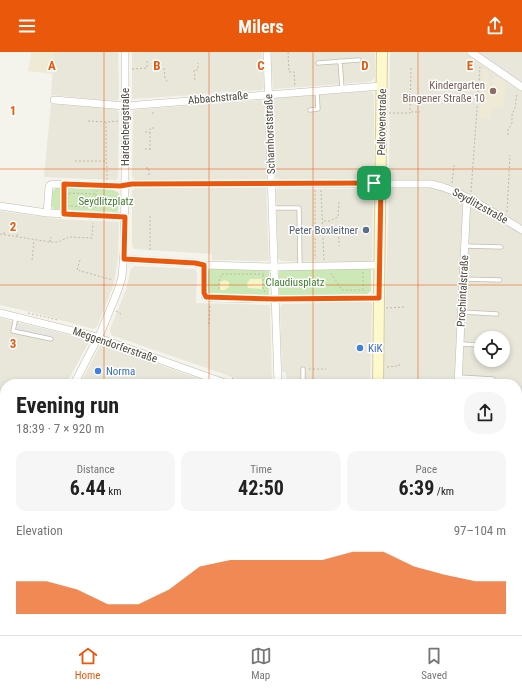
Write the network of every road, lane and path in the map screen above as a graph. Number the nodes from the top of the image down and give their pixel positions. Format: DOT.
graph roads {
  1 [pos="125,52"];
  2 [pos="267,52"];
  3 [pos="288,52"];
  4 [pos="382,52"];
  5 [pos="471,52"];
  6 [pos="480,58"];
  7 [pos="147,60"];
  8 [pos="359,60"];
  9 [pos="340,61"];
  10 [pos="198,63"];
  11 [pos="318,63"];
  12 [pos="411,67"];
  13 [pos="164,68"];
  14 [pos="125,69"];
  15 [pos="195,80"];
  16 [pos="168,83"];
  17 [pos="520,85"];
  18 [pos="382,86"];
  19 [pos="342,89"];
  20 [pos="317,91"];
  21 [pos="295,92"];
  22 [pos="269,94"];
  23 [pos="54,100"];
  24 [pos="125,106"];
  25 [pos="310,110"];
  26 [pos="410,112"];
  27 [pos="420,112"];
  28 [pos="382,113"];
  29 [pos="88,121"];
  30 [pos="125,121"];
  31 [pos="106,122"];
  32 [pos="153,125"];
  33 [pos="145,132"];
  34 [pos="150,132"];
  35 [pos="508,135"];
  36 [pos="145,149"];
  37 [pos="510,155"];
  38 [pos="75,161"];
  39 [pos="106,161"];
  40 [pos="454,165"];
  41 [pos="146,168"];
  42 [pos="149,175"];
  43 [pos="107,181"];
  44 [pos="381,183"];
  45 [pos="64,184"];
  46 [pos="271,184"];
  47 [pos="318,184"];
  48 [pos="126,185"];
  49 [pos="96,186"];
  50 [pos="452,190"];
  51 [pos="64,193"];
  52 [pos="68,194"];
  53 [pos="96,194"];
  54 [pos="468,198"];
  55 [pos="339,202"];
  56 [pos="96,204"];
  57 [pos="0,206"];
  58 [pos="120,206"];
  59 [pos="272,208"];
  60 [pos="47,213"];
  61 [pos="64,214"];
  62 [pos="93,216"];
  63 [pos="150,216"];
  64 [pos="125,217"];
  65 [pos="506,220"];
  66 [pos="324,221"];
  67 [pos="324,228"];
  68 [pos="4,230"];
  69 [pos="522,230"];
  70 [pos="18,232"];
  71 [pos="0,234"];
  72 [pos="32,234"];
  73 [pos="3,235"];
  74 [pos="17,236"];
  75 [pos="145,236"];
  76 [pos="149,236"];
  77 [pos="50,237"];
  78 [pos="31,239"];
  79 [pos="34,239"];
  80 [pos="50,242"];
  81 [pos="339,246"];
  82 [pos="465,246"];
  83 [pos="501,247"];
  84 [pos="150,252"];
  85 [pos="124,259"];
  86 [pos="32,260"];
  87 [pos="80,260"];
  88 [pos="204,265"];
  89 [pos="380,265"];
  90 [pos="300,266"];
  91 [pos="315,266"];
  92 [pos="324,266"];
  93 [pos="274,270"];
  94 [pos="331,272"];
  95 [pos="368,272"];
  96 [pos="263,275"];
  97 [pos="463,279"];
  98 [pos="500,280"];
  99 [pos="116,281"];
  100 [pos="219,289"];
  101 [pos="379,298"];
  102 [pos="273,299"];
  103 [pos="210,302"];
  104 [pos="406,307"];
  105 [pos="386,308"];
  106 [pos="462,312"];
  107 [pos="0,313"];
  108 [pos="497,314"];
  109 [pos="16,316"];
  110 [pos="209,324"];
  111 [pos="98,338"];
  112 [pos="51,339"];
  113 [pos="460,344"];
  114 [pos="474,345"];
  115 [pos="400,364"];
  116 [pos="385,366"];
  117 [pos="303,369"];
  118 [pos="326,369"];
  119 [pos="77,379"];
  120 [pos="214,379"];
  121 [pos="278,379"];
  122 [pos="303,379"];
  123 [pos="378,379"];
  124 [pos="458,379"];
  1 -- 14 [label="street, Hardenbergstraße"];
  2 -- 22 [label="street, Scharnhorststraße"];
  3 -- 21 [label="path"];
  4 -- 18 [label="street, Pelkovenstraße"];
  5 -- 6 [label="street"];
  6 -- 17 [label="street"];
  6 -- 54 [label="path"];
  7 -- 14 [label="path"];
  8 -- 9 [label="lane"];
  9 -- 11 [label="lane"];
  9 -- 19 [label="lane"];
  10 -- 15 [label="path"];
  12 -- 26 [label="path"];
  13 -- 16 [label="path"];
  14 -- 24 [label="street, Hardenbergstraße"];
  17 -- 35 [label="path"];
  18 -- 19 [label="street, Abbachstraße"];
  18 -- 28 [label="street, Pelkovenstraße"];
  19 -- 20 [label="street, Abbachstraße"];
  20 -- 21 [label="street, Abbachstraße"];
  20 -- 25 [label="lane"];
  21 -- 22 [label="street, Abbachstraße"];
  22 -- 24 [label="street, Abbachstraße"];
  22 -- 46 [label="street, Scharnhorststraße"];
  23 -- 24 [label="street, Abbachstraße"];
  24 -- 30 [label="street, Hardenbergstraße"];
  26 -- 27 [label="path"];
  26 -- 28 [label="path"];
  28 -- 44 [label="street, Pelkovenstraße"];
  29 -- 31 [label="path"];
  30 -- 31 [label="path"];
  30 -- 48 [label="street, Hardenbergstraße"];
  31 -- 39 [label="path"];
  32 -- 34 [label="path"];
  33 -- 34 [label="path"];
  34 -- 36 [label="path"];
  37 -- 65 [label="path"];
  38 -- 39 [label="path"];
  39 -- 43 [label="path"];
  40 -- 50 [label="path"];
  41 -- 42 [label="path"];
  44 -- 47 [label="street, Seydlitzstraße"];
  44 -- 50 [label="street, Seydlitzstraße"];
  44 -- 89 [label="street, Pelkovenstraße"];
  45 -- 49 [label="street"];
  45 -- 51 [label="path"];
  45 -- 60 [label="street"];
  46 -- 47 [label="street, Seydlitzstraße"];
  46 -- 48 [label="street, Seydlitzstraße"];
  46 -- 59 [label="street, Scharnhorststraße"];
  47 -- 66 [label="path"];
  47 -- 91 [label="path"];
  48 -- 49 [label="street"];
  48 -- 64 [label="street, Hardenbergstraße"];
  49 -- 53 [label="path"];
  50 -- 54 [label="street, Seydlitzstraße"];
  51 -- 52 [label="path"];
  51 -- 61 [label="path"];
  52 -- 53 [label="path"];
  52 -- 56 [label="path"];
  53 -- 56 [label="path"];
  54 -- 65 [label="street, Seydlitzstraße"];
  54 -- 82 [label="street, Prochintalstraße"];
  55 -- 66 [label="path"];
  56 -- 58 [label="path"];
  57 -- 60 [label="street"];
  59 -- 90 [label="lane"];
  59 -- 93 [label="street, Scharnhorststraße"];
  60 -- 61 [label="street"];
  61 -- 62 [label="street"];
  62 -- 64 [label="street"];
  62 -- 80 [label="path"];
  63 -- 76 [label="path"];
  64 -- 85 [label="street, Hardenbergstraße"];
  65 -- 69 [label="street, Seydlitzstraße"];
  66 -- 67 [label="path"];
  67 -- 81 [label="path"];
  67 -- 92 [label="path"];
  68 -- 73 [label="path"];
  70 -- 74 [label="path"];
  71 -- 73 [label="path"];
  72 -- 78 [label="path"];
  73 -- 74 [label="path"];
  74 -- 78 [label="path"];
  75 -- 76 [label="path"];
  76 -- 84 [label="path"];
  77 -- 80 [label="path"];
  78 -- 79 [label="path"];
  79 -- 80 [label="path"];
  79 -- 86 [label="path"];
  82 -- 83 [label="lane"];
  82 -- 97 [label="street, Prochintalstraße"];
  85 -- 88 [label="street"];
  85 -- 111 [label="street, Hardenbergstraße"];
  87 -- 99 [label="path"];
  88 -- 93 [label="street"];
  88 -- 102 [label="street"];
  89 -- 92 [label="street"];
  89 -- 101 [label="street, Pelkovenstraße"];
  90 -- 91 [label="street"];
  90 -- 93 [label="street"];
  91 -- 92 [label="street"];
  93 -- 96 [label="path"];
  93 -- 102 [label="street, Scharnhorststraße"];
  94 -- 95 [label="path"];
  96 -- 100 [label="path"];
  96 -- 102 [label="path"];
  97 -- 98 [label="lane"];
  97 -- 106 [label="street, Prochintalstraße"];
  101 -- 102 [label="street"];
  101 -- 123 [label="street, Pelkovenstraße"];
  102 -- 121 [label="street, Scharnhorststraße"];
  103 -- 110 [label="path"];
  104 -- 105 [label="path"];
  106 -- 108 [label="lane"];
  106 -- 113 [label="street, Prochintalstraße"];
  107 -- 109 [label="street, Meggendorferstraße"];
  109 -- 111 [label="street, Meggendorferstraße"];
  109 -- 112 [label="lane"];
  111 -- 119 [label="street, Hardenbergstraße"];
  111 -- 120 [label="street, Meggendorferstraße"];
  113 -- 114 [label="lane"];
  113 -- 124 [label="street, Prochintalstraße"];
  115 -- 116 [label="path"];
  117 -- 118 [label="path"];
  117 -- 122 [label="lane"];
}
